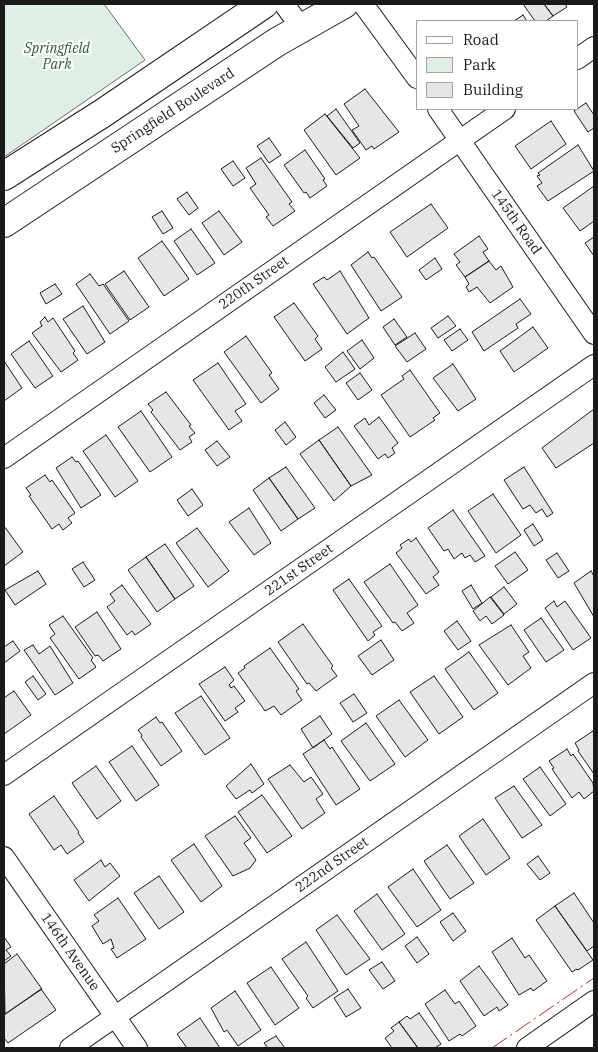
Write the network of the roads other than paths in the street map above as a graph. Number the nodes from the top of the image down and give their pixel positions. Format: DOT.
graph roads {
  1 [pos="264,4"];
  2 [pos="284,4"];
  3 [pos="344,4"];
  4 [pos="363,4"];
  5 [pos="302,29"];
  6 [pos="594,46"];
  7 [pos="578,58"];
  8 [pos="416,77"];
  9 [pos="439,110"];
  10 [pos="504,110"];
  11 [pos="459,141"];
  12 [pos="4,176"];
  13 [pos="4,223"];
  14 [pos="594,334"];
  15 [pos="594,365"];
  16 [pos="4,458"];
  17 [pos="594,683"];
  18 [pos="4,775"];
  19 [pos="4,856"];
  20 [pos="594,1001"];
  21 [pos="115,1017"];
  22 [pos="70,1048"];
  23 [pos="137,1048"];
  24 [pos="527,1048"];
  1 -- 12 [label="street"];
  2 -- 5 [label="street"];
  3 -- 5 [label="street, Springfield Boulevard"];
  4 -- 8 [label="street"];
  5 -- 13 [label="street, Springfield Boulevard"];
  6 -- 7 [label="street"];
  9 -- 11 [label="street, 145th Road"];
  10 -- 11 [label="street, 220th Street"];
  11 -- 14 [label="street, 145th Road"];
  11 -- 16 [label="street, 220th Street"];
  15 -- 18 [label="street, 221st Street"];
  17 -- 21 [label="street, 222nd Street"];
  19 -- 21 [label="street, 146th Avenue"];
  20 -- 24 [label="street"];
  21 -- 22 [label="street, 222nd Street"];
  21 -- 23 [label="street, 146th Avenue"];
}
